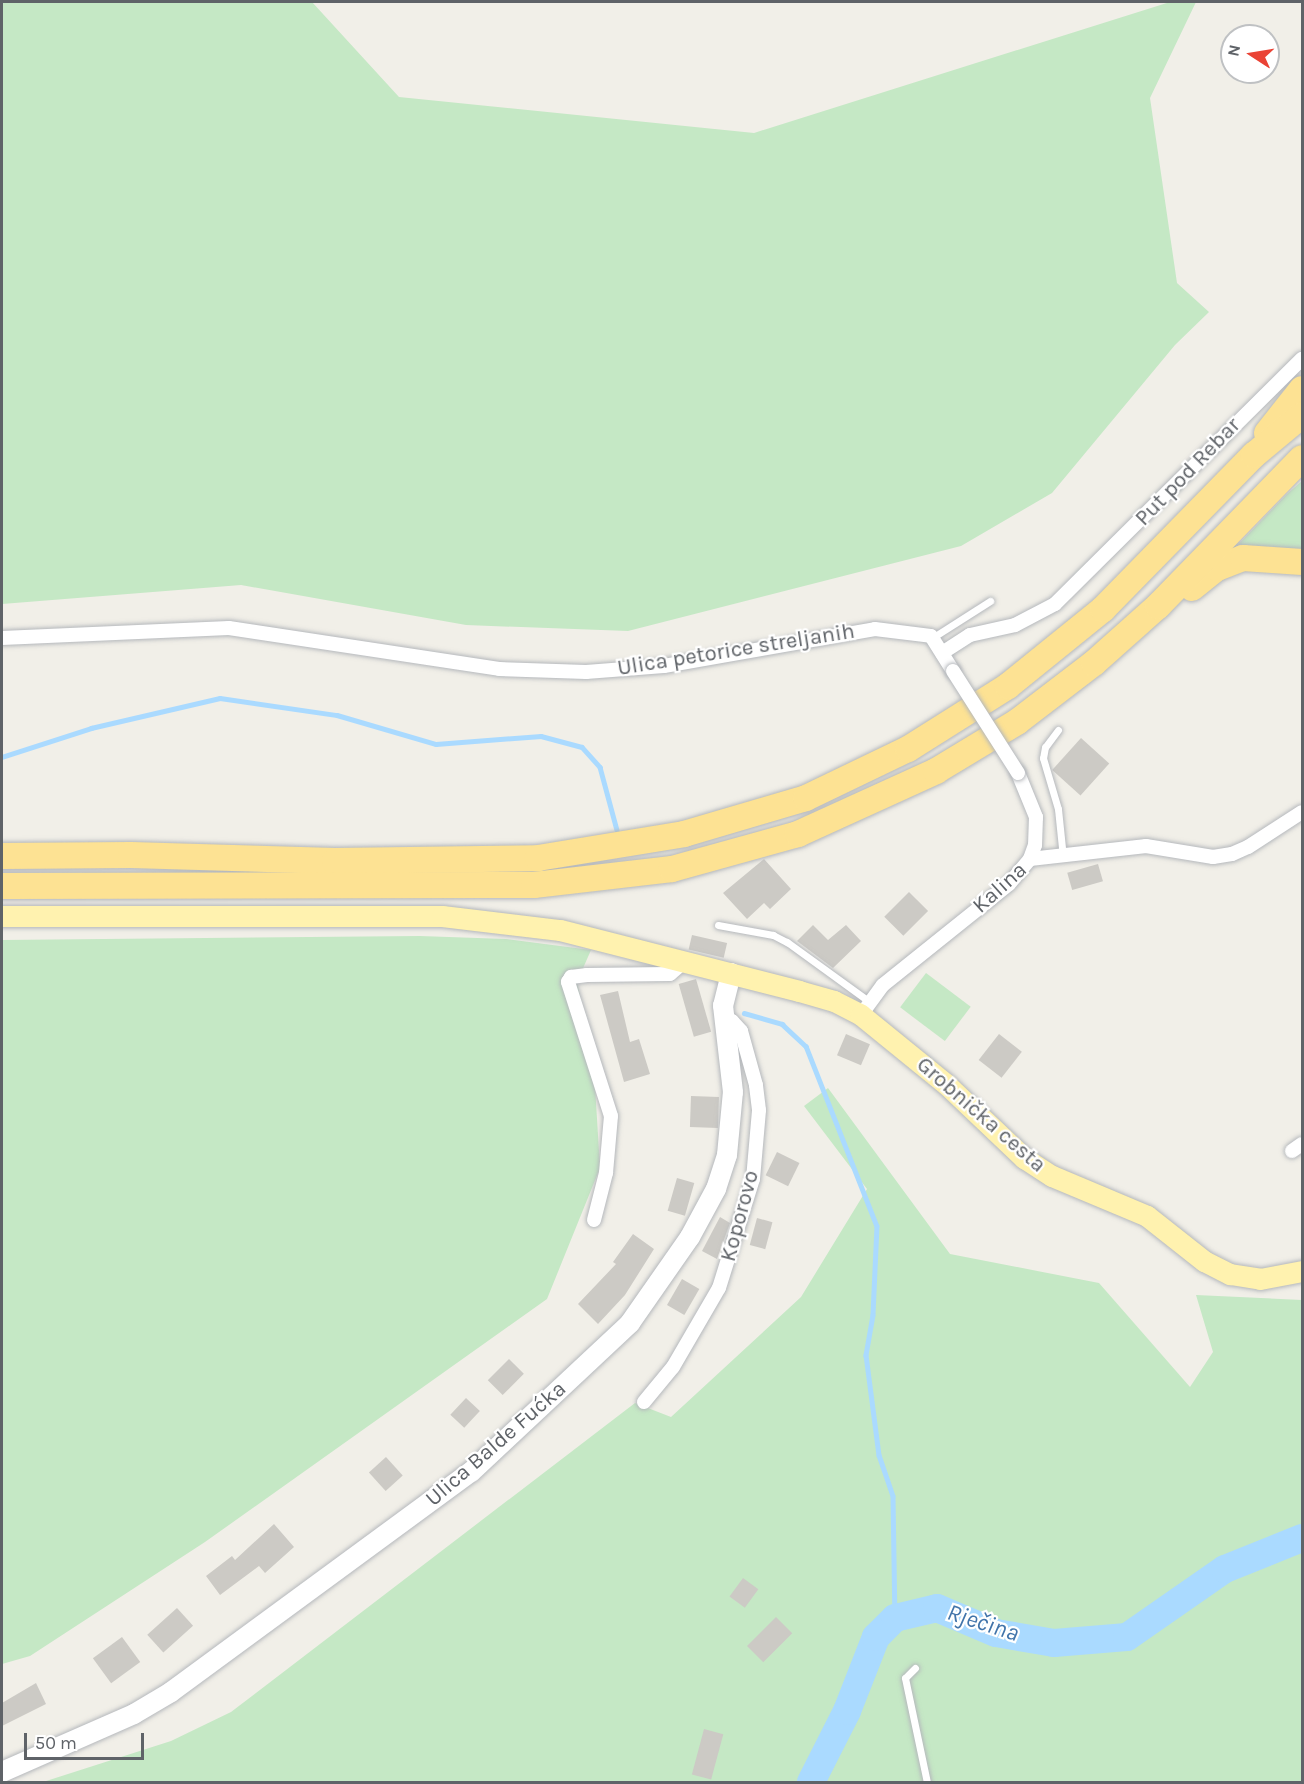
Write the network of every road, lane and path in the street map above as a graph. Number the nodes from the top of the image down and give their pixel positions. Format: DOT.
graph roads {
  1 [pos="1302,359"];
  2 [pos="1302,389"];
  3 [pos="1302,415"];
  4 [pos="1254,455"];
  5 [pos="1302,458"];
  6 [pos="1302,562"];
  7 [pos="990,601"];
  8 [pos="1133,629"];
  9 [pos="2,638"];
  10 [pos="932,638"];
  11 [pos="942,653"];
  12 [pos="1058,730"];
  13 [pos="1302,812"];
  14 [pos="2,856"];
  15 [pos="1064,857"];
  16 [pos="1030,859"];
  17 [pos="2,886"];
  18 [pos="2,916"];
  19 [pos="718,925"];
  20 [pos="684,962"];
  21 [pos="731,974"];
  22 [pos="866,1008"];
  23 [pos="724,1018"];
  24 [pos="594,1220"];
  25 [pos="1302,1271"];
  26 [pos="644,1402"];
  27 [pos="915,1668"];
  28 [pos="2,1772"];
  29 [pos="927,1782"];
  1 -- 11 [label="street, Put pod Rebar"];
  2 -- 4 [label="highway"];
  3 -- 4 [label="highway"];
  4 -- 14 [label="highway"];
  5 -- 8 [label="highway"];
  6 -- 8 [label="highway"];
  7 -- 10 [label="lane"];
  8 -- 17 [label="highway"];
  9 -- 10 [label="street, Ulica petorice streljanih"];
  10 -- 11 [label="street"];
  11 -- 16 [label="street, bridge"];
  12 -- 15 [label="lane"];
  13 -- 15 [label="street, Kalina"];
  15 -- 16 [label="street, Kalina"];
  16 -- 22 [label="street, Kalina"];
  18 -- 20 [label="main road"];
  19 -- 22 [label="lane"];
  20 -- 21 [label="main road"];
  20 -- 24 [label="street"];
  21 -- 22 [label="main road"];
  21 -- 23 [label="main road, Ulica Balde Fućka"];
  22 -- 25 [label="main road, Grobnička cesta"];
  23 -- 26 [label="street, Koporovo"];
  23 -- 28 [label="main road, Ulica Balde Fućka"];
  27 -- 29 [label="lane"];
}
